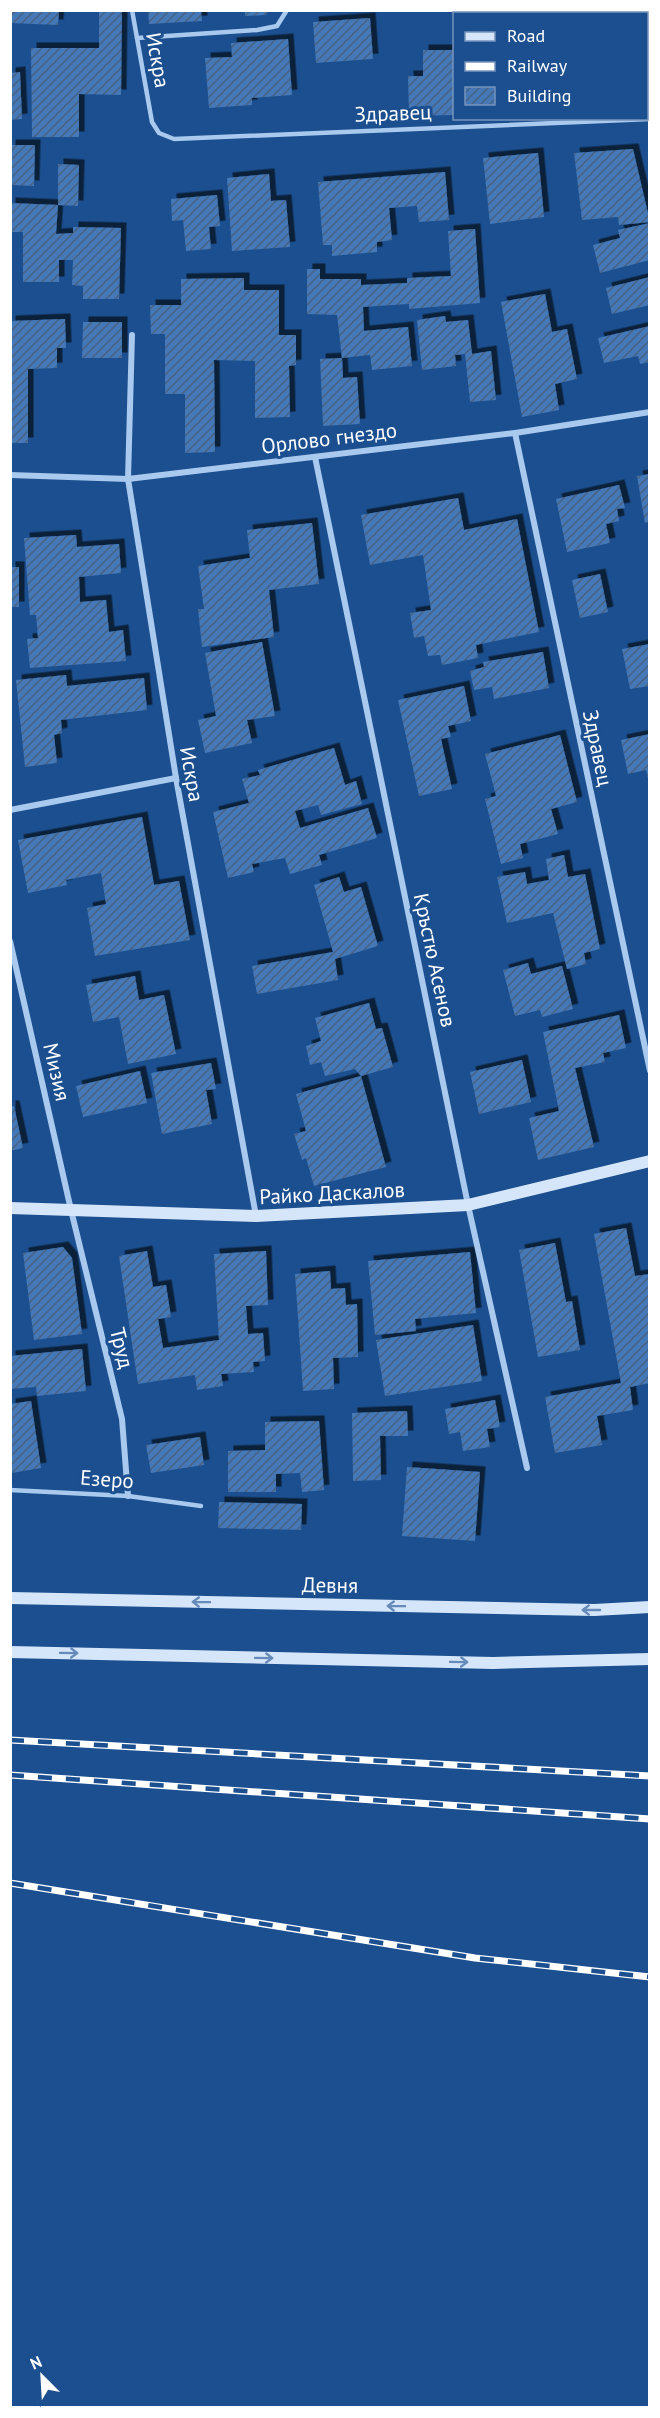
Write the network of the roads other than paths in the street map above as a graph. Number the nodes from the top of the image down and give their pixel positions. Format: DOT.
graph roads {
  1 [pos="132,10"];
  2 [pos="287,10"];
  3 [pos="137,38"];
  4 [pos="152,115"];
  5 [pos="626,120"];
  6 [pos="132,335"];
  7 [pos="650,412"];
  8 [pos="515,433"];
  9 [pos="315,457"];
  10 [pos="10,475"];
  11 [pos="128,479"];
  12 [pos="176,778"];
  13 [pos="10,810"];
  14 [pos="10,941"];
  15 [pos="650,1071"];
  16 [pos="650,1161"];
  17 [pos="468,1205"];
  18 [pos="10,1208"];
  19 [pos="71,1210"];
  20 [pos="256,1216"];
  21 [pos="527,1468"];
  22 [pos="10,1490"];
  23 [pos="128,1496"];
  24 [pos="201,1506"];
  25 [pos="10,1598"];
  26 [pos="650,1607"];
  27 [pos="10,1652"];
  28 [pos="650,1659"];
  1 -- 3 [label="lane, Искра"];
  2 -- 3 [label="lane"];
  3 -- 4 [label="lane, Искра"];
  4 -- 5 [label="lane, Здравец"];
  6 -- 11 [label="street, Искра"];
  7 -- 8 [label="street, Орлово гнездо"];
  8 -- 9 [label="street, Орлово гнездо"];
  8 -- 15 [label="street, Здравец"];
  9 -- 11 [label="street, Орлово гнездо"];
  9 -- 17 [label="street, Кръстю Асенов"];
  10 -- 11 [label="street, Орлово гнездо"];
  11 -- 12 [label="street, Искра"];
  12 -- 13 [label="street"];
  12 -- 20 [label="street, Искра"];
  14 -- 19 [label="street, Мизия"];
  16 -- 17 [label="main road, Райко Даскалов"];
  17 -- 20 [label="main road, Райко Даскалов"];
  17 -- 21 [label="street, Кръстю Асенов"];
  18 -- 19 [label="main road, Райко Даскалов"];
  19 -- 20 [label="main road, Райко Даскалов"];
  19 -- 23 [label="street, Труд"];
  22 -- 23 [label="lane, Езеро"];
  23 -- 24 [label="lane, Езеро"];
  26 -- 25 [label="main road, Девня, one-way"];
  27 -- 28 [label="main road, one-way"];
}
